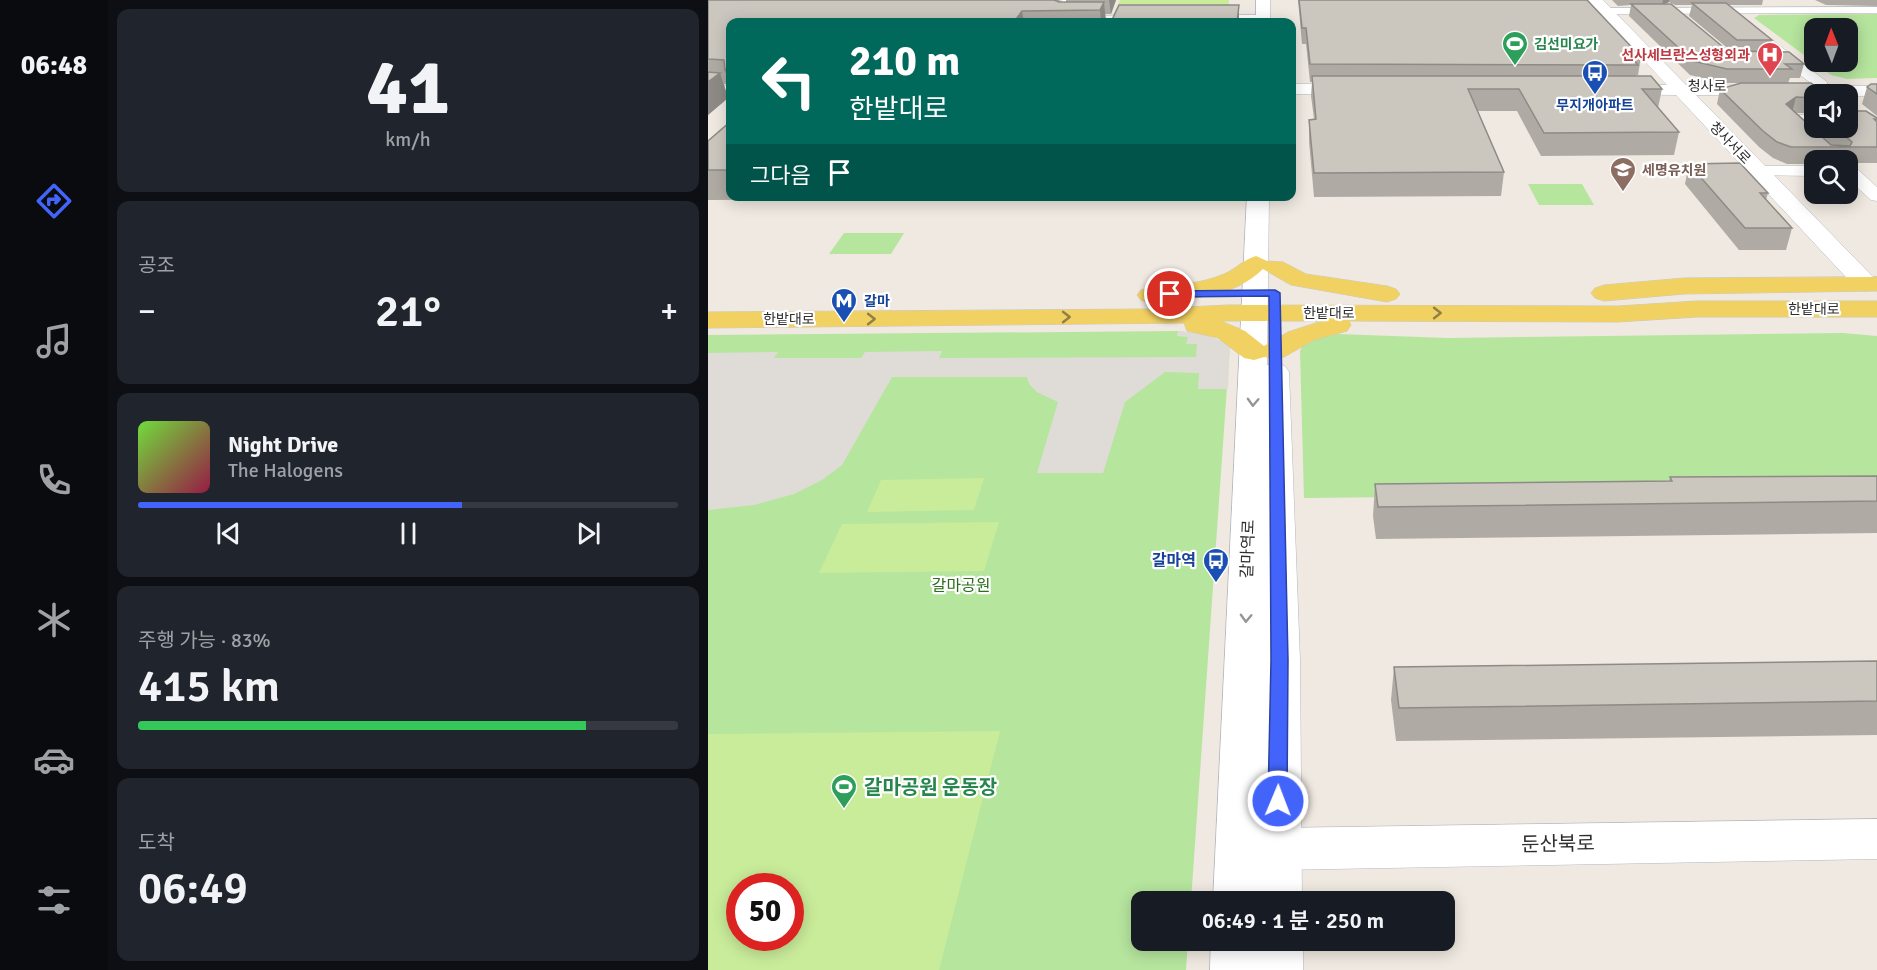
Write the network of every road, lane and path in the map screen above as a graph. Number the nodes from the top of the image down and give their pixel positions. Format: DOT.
graph roads {
  1 [pos="1068,0"];
  2 [pos="1263,0"];
  3 [pos="1276,0"];
  4 [pos="1660,0"];
  5 [pos="1713,0"];
  6 [pos="1804,0"];
  7 [pos="1600,6"];
  8 [pos="1877,10"];
  9 [pos="1673,11"];
  10 [pos="1727,11"];
  11 [pos="1820,11"];
  12 [pos="1060,18"];
  13 [pos="1266,18"];
  14 [pos="1268,18"];
  15 [pos="1689,25"];
  16 [pos="1766,60"];
  17 [pos="1790,60"];
  18 [pos="1820,84"];
  19 [pos="1877,85"];
  20 [pos="1858,87"];
  21 [pos="1296,89"];
  22 [pos="1374,89"];
  23 [pos="1604,89"];
  24 [pos="1678,89"];
  25 [pos="1804,90"];
  26 [pos="726,91"];
  27 [pos="1858,91"];
  28 [pos="1877,91"];
  29 [pos="708,92"];
  30 [pos="1804,120"];
  31 [pos="1804,131"];
  32 [pos="1812,138"];
  33 [pos="1826,150"];
  34 [pos="1858,170"];
  35 [pos="1877,170"];
  36 [pos="1758,171"];
  37 [pos="1804,171"];
  38 [pos="1858,179"];
  39 [pos="1877,196"];
  40 [pos="1258,201"];
  41 [pos="1273,201"];
  42 [pos="1873,288"];
  43 [pos="1265,291"];
  44 [pos="708,300"];
  45 [pos="1391,303"];
  46 [pos="1149,306"];
  47 [pos="1877,309"];
  48 [pos="1618,314"];
  49 [pos="1877,319"];
  50 [pos="708,320"];
  51 [pos="1264,351"];
  52 [pos="1877,839"];
  53 [pos="1258,849"];
  54 [pos="1242,891"];
  55 [pos="1273,891"];
  56 [pos="1237,951"];
  57 [pos="1277,951"];
  58 [pos="1236,970"];
  59 [pos="1277,970"];
  1 -- 12 [label="street"];
  2 -- 13 [label="street"];
  3 -- 14 [label="street"];
  4 -- 9 [label="street"];
  5 -- 10 [label="street"];
  6 -- 11 [label="street"];
  7 -- 9 [label="street"];
  7 -- 24 [label="street, 청사서로"];
  8 -- 11 [label="street"];
  9 -- 10 [label="street"];
  9 -- 15 [label="street"];
  10 -- 11 [label="street"];
  10 -- 17 [label="street"];
  16 -- 17 [label="street"];
  17 -- 18 [label="street"];
  19 -- 20 [label="street, 청사로"];
  21 -- 22 [label="street"];
  23 -- 24 [label="street, 청사로"];
  24 -- 25 [label="street, 청사로"];
  24 -- 36 [label="street, 청사서로"];
  26 -- 29 [label="street"];
  27 -- 28 [label="street, 청사로"];
  30 -- 31 [label="street"];
  32 -- 33 [label="street"];
  34 -- 35 [label="street"];
  36 -- 37 [label="street"];
  36 -- 42 [label="street, 청사서로"];
  38 -- 39 [label="street"];
  40 -- 43 [label="street, 갈마역로"];
  41 -- 43 [label="street, 갈마역로"];
  42 -- 45 [label="main road, 한밭대로"];
  43 -- 45 [label="main road, 한밭대로"];
  43 -- 45 [label="main road"];
  43 -- 46 [label="main road, 한밭대로"];
  43 -- 46 [label="main road"];
  43 -- 51 [label="street, 갈마역로"];
  44 -- 46 [label="main road, 한밭대로"];
  45 -- 48 [label="main road, 한밭대로, one-way"];
  45 -- 51 [label="main road"];
  50 -- 46 [label="main road, 한밭대로, one-way"];
  46 -- 51 [label="main road"];
  47 -- 48 [label="main road, 한밭대로"];
  48 -- 49 [label="main road"];
  51 -- 53 [label="street, 갈마역로"];
  52 -- 53 [label="street, 둔산북로"];
  53 -- 54 [label="street, 갈마역로"];
  53 -- 55 [label="street, 갈마역로"];
  56 -- 58 [label="street"];
  57 -- 59 [label="street"];
}
